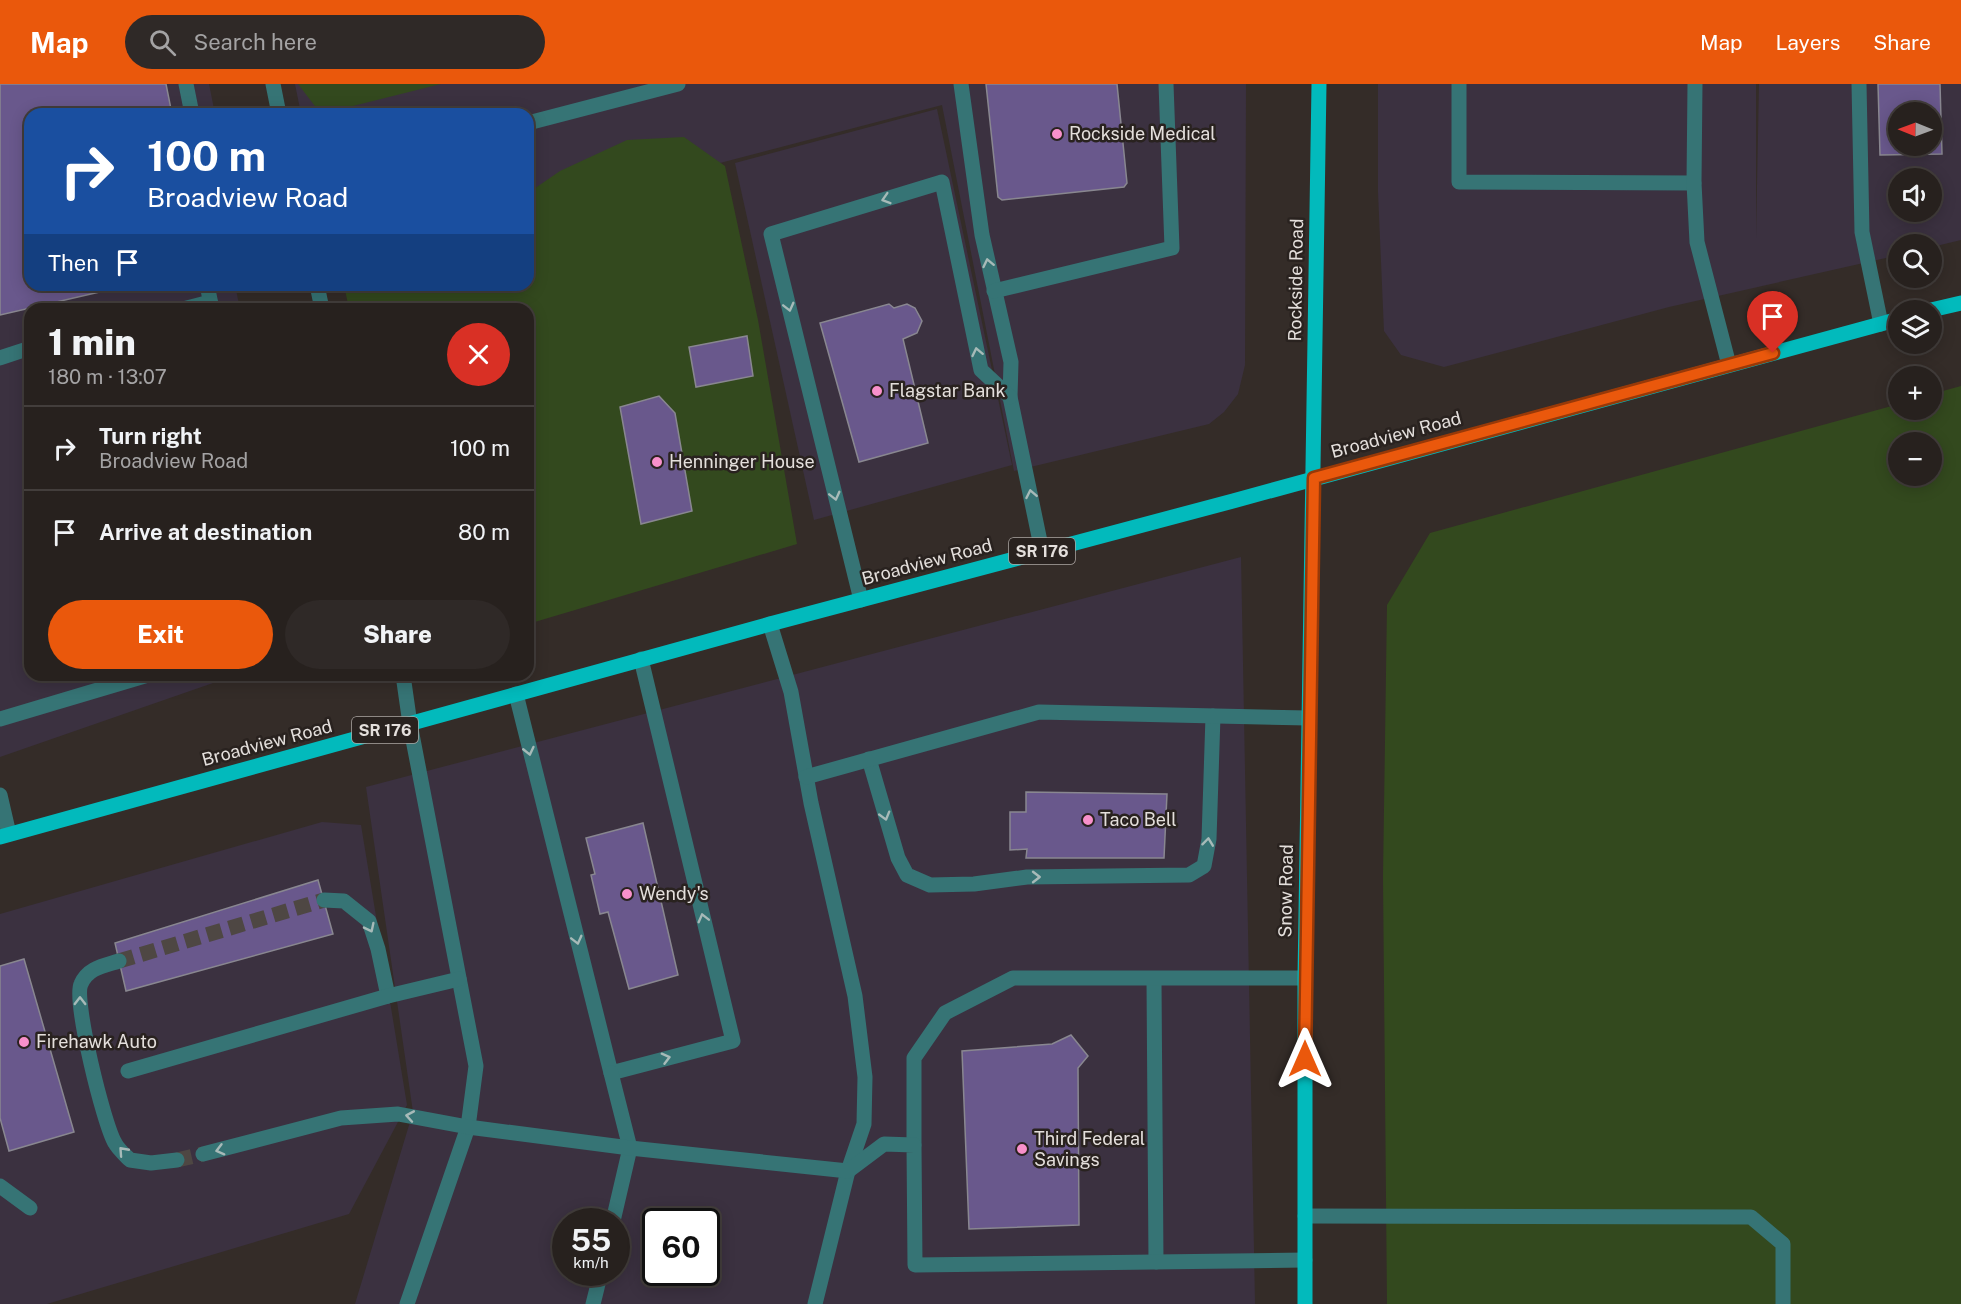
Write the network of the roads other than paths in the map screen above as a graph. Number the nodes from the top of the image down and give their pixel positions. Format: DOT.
graph roads {
  1 [pos="186,84"];
  2 [pos="273,84"];
  3 [pos="678,84"];
  4 [pos="961,84"];
  5 [pos="1166,84"];
  6 [pos="1319,84"];
  7 [pos="1459,84"];
  8 [pos="1695,84"];
  9 [pos="1859,84"];
  10 [pos="191,108"];
  11 [pos="278,108"];
  12 [pos="534,121"];
  13 [pos="1694,183"];
  14 [pos="994,291"];
  15 [pos="1961,303"];
  16 [pos="1942,307"];
  17 [pos="1888,322"];
  18 [pos="1881,324"];
  19 [pos="24,350"];
  20 [pos="0,358"];
  21 [pos="1729,365"];
  22 [pos="1010,397"];
  23 [pos="1314,478"];
  24 [pos="1042,551"];
  25 [pos="861,600"];
  26 [pos="770,624"];
  27 [pos="641,659"];
  28 [pos="126,681"];
  29 [pos="404,681"];
  30 [pos="516,694"];
  31 [pos="1213,716"];
  32 [pos="0,718"];
  33 [pos="1308,718"];
  34 [pos="410,724"];
  35 [pos="869,759"];
  36 [pos="806,777"];
  37 [pos="0,795"];
  38 [pos="5,835"];
  39 [pos="324,900"];
  40 [pos="119,961"];
  41 [pos="1305,978"];
  42 [pos="459,979"];
  43 [pos="1154,980"];
  44 [pos="388,996"];
  45 [pos="128,1071"];
  46 [pos="610,1073"];
  47 [pos="468,1126"];
  48 [pos="914,1144"];
  49 [pos="630,1148"];
  50 [pos="203,1154"];
  51 [pos="177,1160"];
  52 [pos="848,1171"];
  53 [pos="0,1186"];
  54 [pos="30,1208"];
  55 [pos="616,1208"];
  56 [pos="1305,1216"];
  57 [pos="1305,1260"];
  58 [pos="1156,1262"];
  59 [pos="598,1286"];
  60 [pos="407,1304"];
  61 [pos="593,1304"];
  62 [pos="815,1304"];
  63 [pos="1305,1304"];
  64 [pos="1783,1304"];
  1 -- 10 [label="street"];
  2 -- 11 [label="street"];
  3 -- 12 [label="street"];
  14 -- 4 [label="street, one-way"];
  5 -- 14 [label="street"];
  6 -- 23 [label="main road, Rockside Road"];
  7 -- 13 [label="street"];
  8 -- 13 [label="street"];
  9 -- 18 [label="street"];
  13 -- 21 [label="street"];
  14 -- 22 [label="street"];
  15 -- 16 [label="main road"];
  17 -- 18 [label="main road, Broadview Road / SR 176"];
  18 -- 21 [label="main road, Broadview Road / SR 176"];
  19 -- 20 [label="street"];
  21 -- 23 [label="main road, Broadview Road / SR 176"];
  24 -- 22 [label="street, one-way"];
  22 -- 25 [label="street, one-way"];
  23 -- 24 [label="main road, Broadview Road / SR 176"];
  23 -- 33 [label="main road, Snow Road"];
  24 -- 25 [label="main road, Broadview Road / SR 176"];
  25 -- 26 [label="main road, Broadview Road / SR 176"];
  26 -- 27 [label="main road, Broadview Road / SR 176"];
  26 -- 36 [label="street"];
  27 -- 30 [label="main road, Broadview Road / SR 176"];
  46 -- 27 [label="street, one-way"];
  28 -- 32 [label="street"];
  29 -- 34 [label="street"];
  30 -- 34 [label="main road, Broadview Road / SR 176"];
  30 -- 46 [label="street, one-way"];
  31 -- 33 [label="street"];
  31 -- 35 [label="street"];
  35 -- 31 [label="street, one-way"];
  33 -- 41 [label="main road, Snow Road"];
  34 -- 38 [label="main road, Broadview Road / SR 176"];
  34 -- 42 [label="street"];
  35 -- 36 [label="street"];
  36 -- 52 [label="street"];
  37 -- 38 [label="street"];
  39 -- 44 [label="street, one-way"];
  51 -- 40 [label="street, one-way"];
  41 -- 43 [label="street"];
  41 -- 56 [label="main road, Snow Road"];
  42 -- 44 [label="street"];
  42 -- 47 [label="street"];
  43 -- 48 [label="street"];
  43 -- 58 [label="street"];
  44 -- 45 [label="street"];
  46 -- 49 [label="street"];
  47 -- 49 [label="street"];
  47 -- 50 [label="street, one-way"];
  47 -- 60 [label="street"];
  48 -- 52 [label="street"];
  48 -- 58 [label="street"];
  49 -- 52 [label="street"];
  49 -- 55 [label="street"];
  52 -- 62 [label="street"];
  53 -- 54 [label="street"];
  56 -- 57 [label="main road, Snow Road"];
  56 -- 64 [label="street"];
  57 -- 58 [label="street"];
  57 -- 63 [label="main road, Snow Road"];
  59 -- 61 [label="street"];
}
